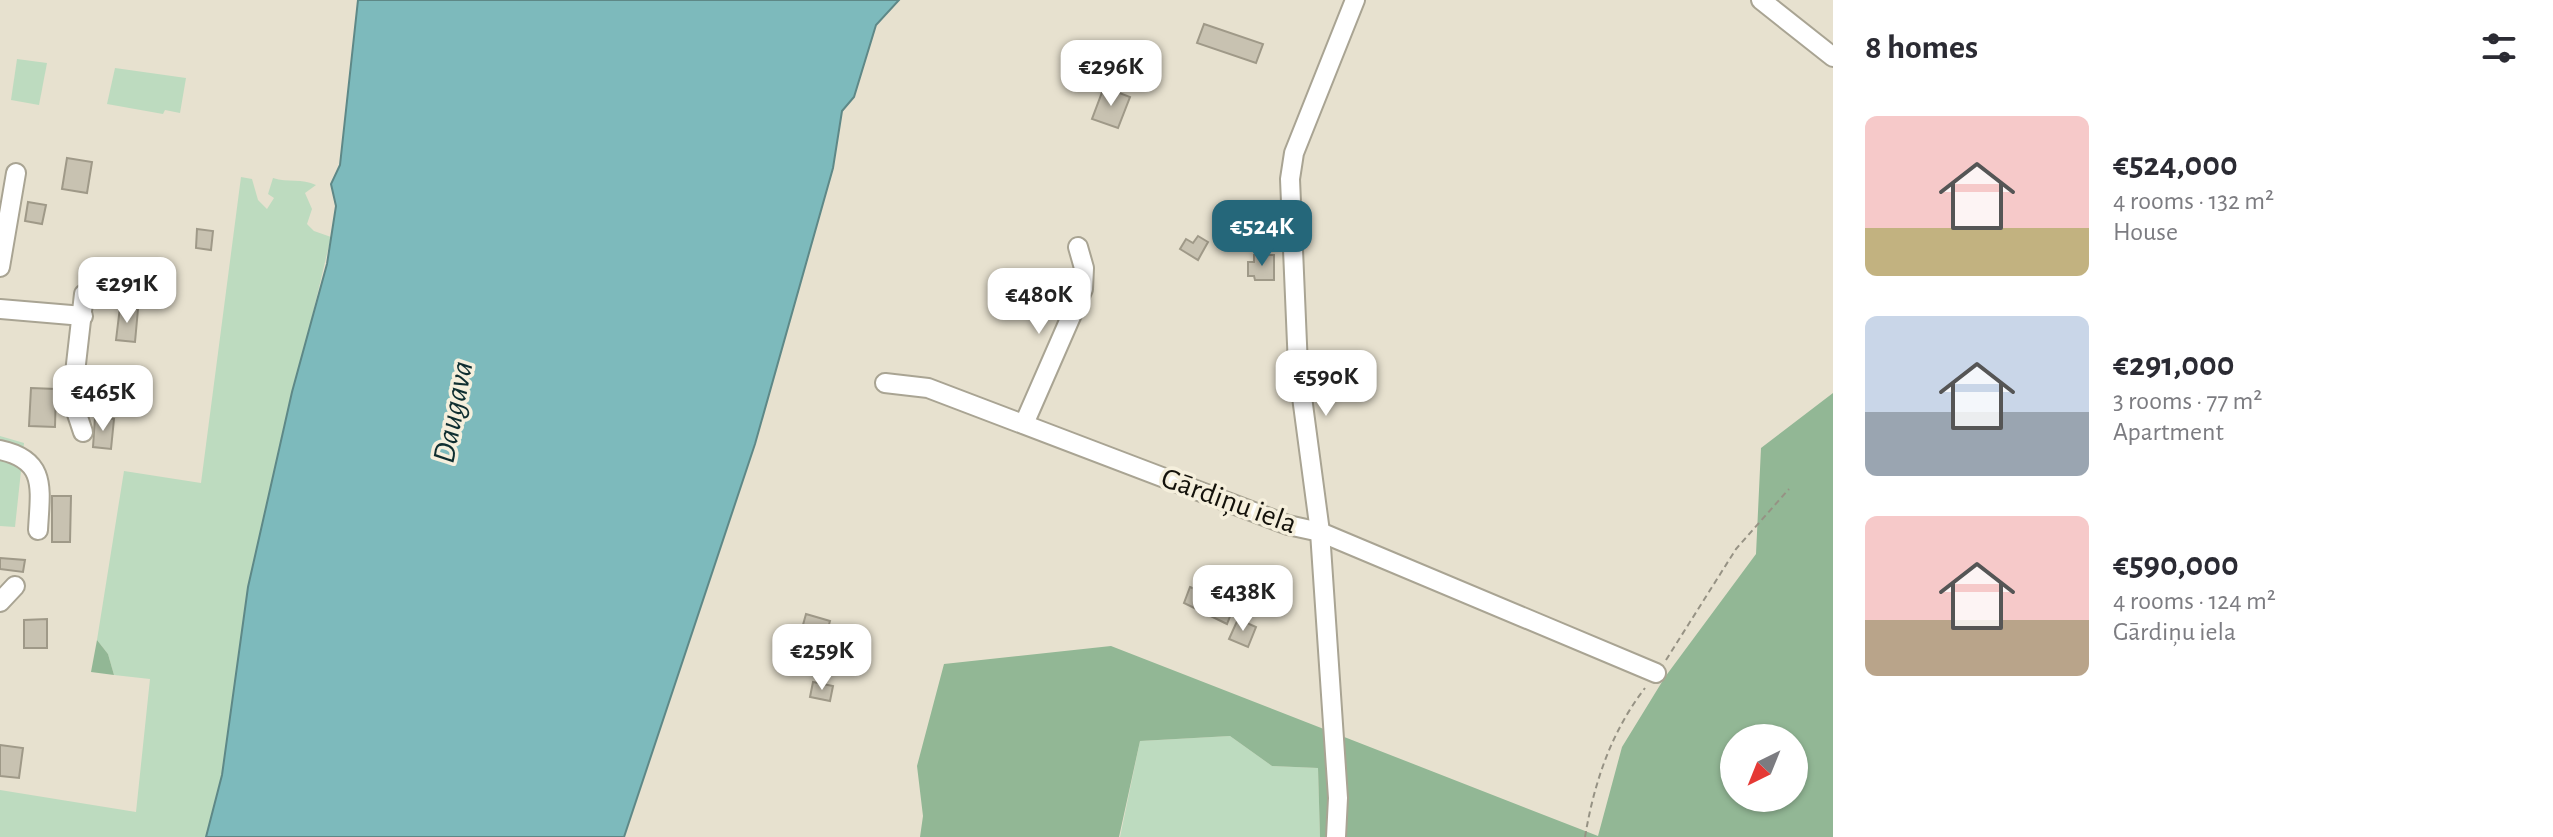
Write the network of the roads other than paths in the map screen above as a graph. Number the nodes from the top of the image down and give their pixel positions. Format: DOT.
graph roads {
  1 [pos="1355,0"];
  2 [pos="1761,0"];
  3 [pos="1833,57"];
  4 [pos="16,173"];
  5 [pos="1078,247"];
  6 [pos="0,267"];
  7 [pos="84,294"];
  8 [pos="0,309"];
  9 [pos="83,316"];
  10 [pos="885,383"];
  11 [pos="1024,424"];
  12 [pos="83,432"];
  13 [pos="0,450"];
  14 [pos="38,530"];
  15 [pos="1320,532"];
  16 [pos="15,586"];
  17 [pos="0,602"];
  18 [pos="1656,673"];
  19 [pos="1336,837"];
  1 -- 15 [label="street"];
  2 -- 3 [label="street"];
  4 -- 6 [label="street"];
  5 -- 11 [label="street"];
  7 -- 9 [label="street"];
  8 -- 9 [label="street"];
  9 -- 12 [label="street"];
  10 -- 11 [label="street, Gārdiņu iela"];
  11 -- 15 [label="street, Gārdiņu iela"];
  13 -- 14 [label="street"];
  15 -- 18 [label="street, Gārdiņu iela"];
  15 -- 19 [label="street"];
  16 -- 17 [label="street"];
}
